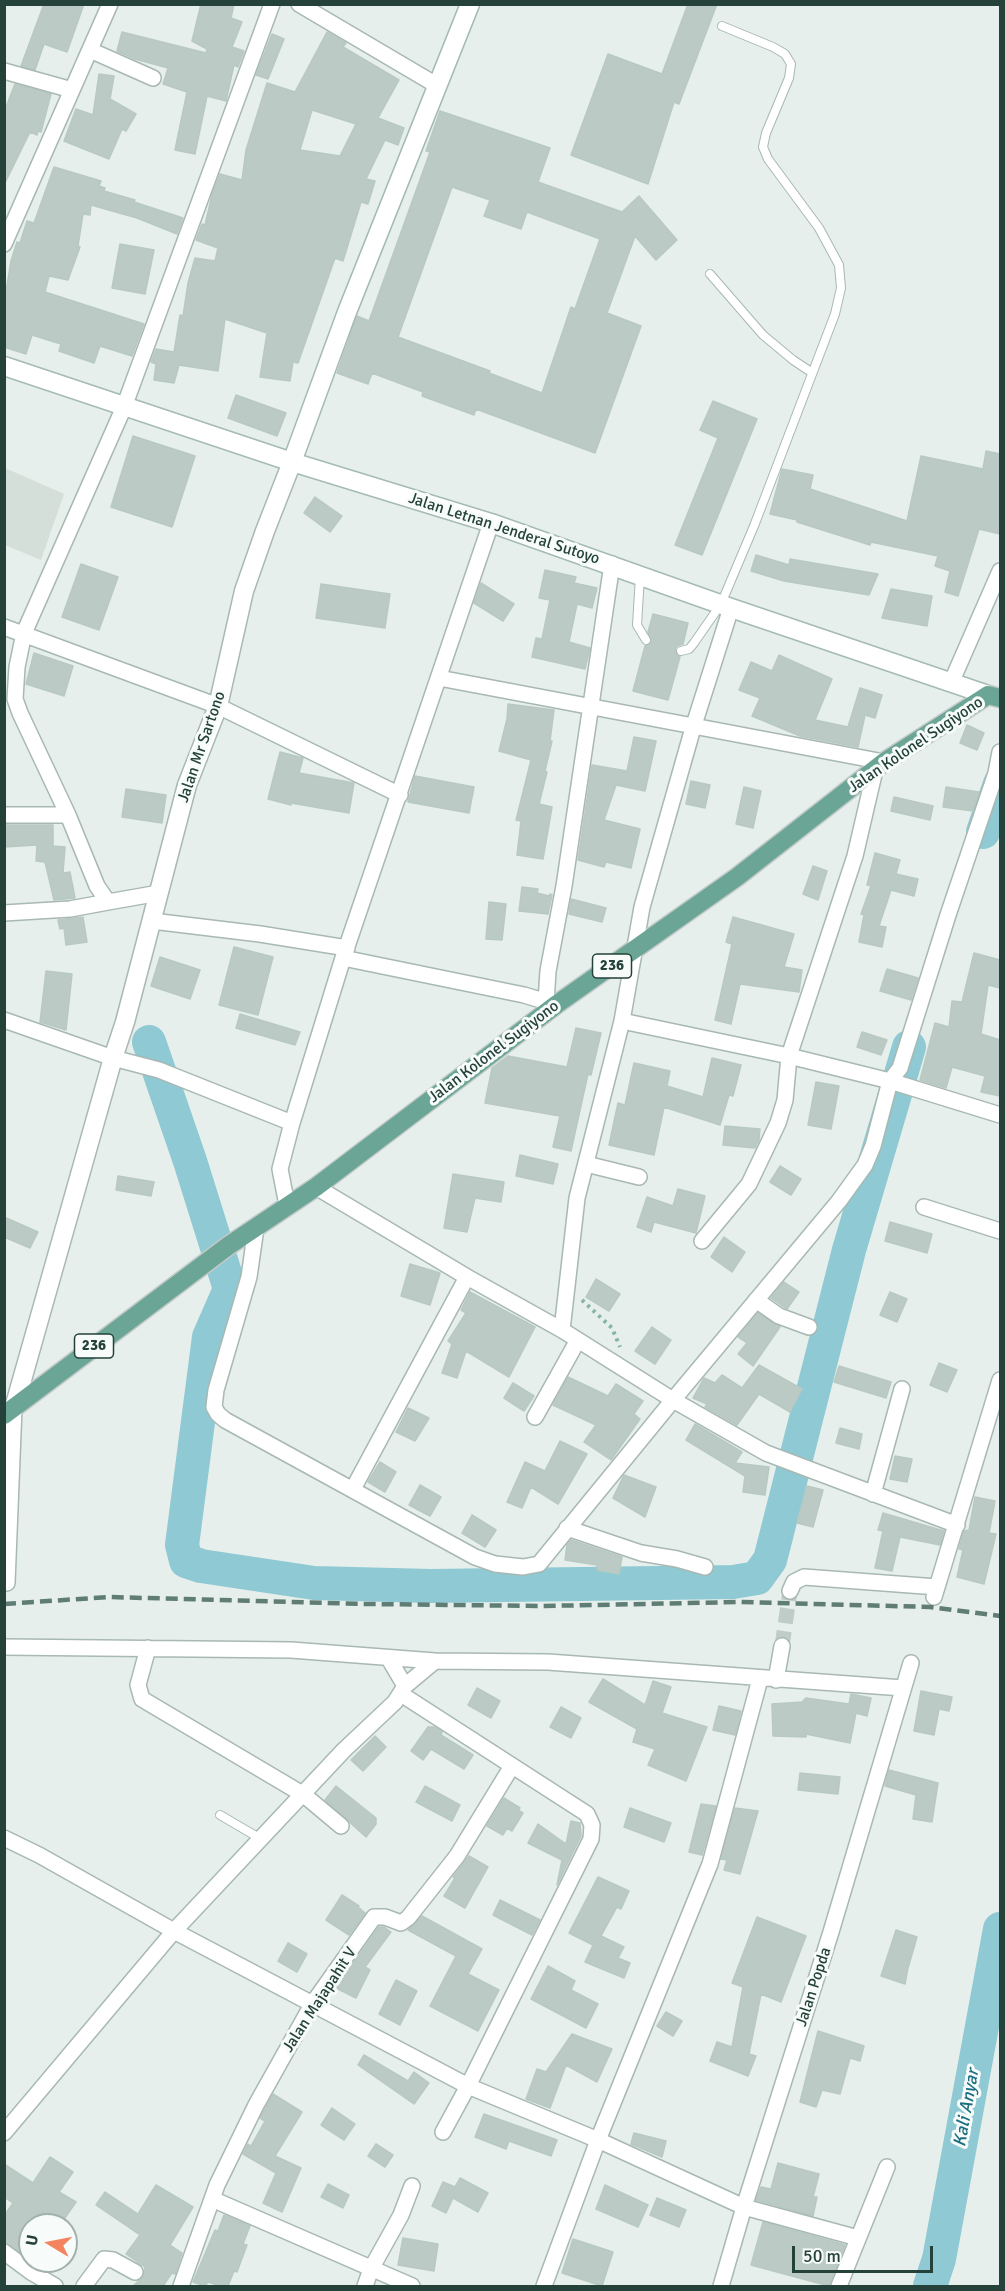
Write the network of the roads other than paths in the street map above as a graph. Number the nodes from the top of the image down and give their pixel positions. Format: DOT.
graph roads {
  1 [pos="110,4"];
  2 [pos="272,4"];
  3 [pos="299,4"];
  4 [pos="470,4"];
  5 [pos="722,26"];
  6 [pos="90,50"];
  7 [pos="4,71"];
  8 [pos="153,78"];
  9 [pos="438,86"];
  10 [pos="72,90"];
  11 [pos="4,244"];
  12 [pos="710,274"];
  13 [pos="4,366"];
  14 [pos="811,372"];
  15 [pos="124,406"];
  16 [pos="292,462"];
  17 [pos="491,523"];
  18 [pos="612,564"];
  19 [pos="1000,571"];
  20 [pos="640,574"];
  21 [pos="726,606"];
  22 [pos="4,627"];
  23 [pos="24,633"];
  24 [pos="646,640"];
  25 [pos="681,651"];
  26 [pos="439,678"];
  27 [pos="951,683"];
  28 [pos="994,697"];
  29 [pos="218,706"];
  30 [pos="590,708"];
  31 [pos="693,728"];
  32 [pos="1000,752"];
  33 [pos="879,766"];
  34 [pos="400,795"];
  35 [pos="4,815"];
  36 [pos="68,815"];
  37 [pos="159,893"];
  38 [pos="108,902"];
  39 [pos="4,913"];
  40 [pos="152,921"];
  41 [pos="637,949"];
  42 [pos="345,953"];
  43 [pos="552,1003"];
  44 [pos="4,1020"];
  45 [pos="622,1021"];
  46 [pos="789,1056"];
  47 [pos="113,1058"];
  48 [pos="893,1081"];
  49 [pos="1000,1115"];
  50 [pos="292,1124"];
  51 [pos="586,1164"];
  52 [pos="639,1177"];
  53 [pos="316,1187"];
  54 [pos="285,1198"];
  55 [pos="924,1207"];
  56 [pos="256,1228"];
  57 [pos="1000,1231"];
  58 [pos="702,1241"];
  59 [pos="467,1277"];
  60 [pos="756,1300"];
  61 [pos="809,1327"];
  62 [pos="562,1330"];
  63 [pos="578,1340"];
  64 [pos="1000,1380"];
  65 [pos="902,1389"];
  66 [pos="672,1400"];
  67 [pos="9,1411"];
  68 [pos="535,1417"];
  69 [pos="353,1489"];
  70 [pos="873,1494"];
  71 [pos="957,1525"];
  72 [pos="567,1528"];
  73 [pos="705,1567"];
  74 [pos="8,1583"];
  75 [pos="790,1592"];
  76 [pos="782,1646"];
  77 [pos="4,1647"];
  78 [pos="148,1648"];
  79 [pos="389,1659"];
  80 [pos="435,1661"];
  81 [pos="911,1663"];
  82 [pos="760,1679"];
  83 [pos="777,1680"];
  84 [pos="903,1688"];
  85 [pos="403,1690"];
  86 [pos="512,1766"];
  87 [pos="304,1795"];
  88 [pos="220,1815"];
  89 [pos="341,1826"];
  90 [pos="4,1838"];
  91 [pos="261,1839"];
  92 [pos="174,1931"];
  93 [pos="313,2003"];
  94 [pos="468,2086"];
  95 [pos="443,2132"];
  96 [pos="4,2133"];
  97 [pos="598,2140"];
  98 [pos="887,2167"];
  99 [pos="412,2186"];
  100 [pos="212,2199"];
  101 [pos="744,2207"];
  102 [pos="858,2238"];
  103 [pos="4,2252"];
  104 [pos="371,2269"];
  105 [pos="135,2272"];
  106 [pos="56,2286"];
  107 [pos="84,2286"];
  108 [pos="181,2286"];
  109 [pos="365,2286"];
  110 [pos="412,2286"];
  111 [pos="544,2286"];
  112 [pos="722,2286"];
  113 [pos="839,2286"];
  1 -- 6 [label="street"];
  2 -- 15 [label="street"];
  3 -- 9 [label="street"];
  4 -- 9 [label="main road, Jalan Mr Sartono"];
  5 -- 14 [label="lane"];
  6 -- 8 [label="street"];
  6 -- 10 [label="street"];
  7 -- 10 [label="street"];
  9 -- 16 [label="main road, Jalan Mr Sartono"];
  10 -- 11 [label="street"];
  12 -- 14 [label="lane"];
  13 -- 15 [label="main road, Jalan Letnan Jenderal Sutoyo"];
  14 -- 21 [label="lane"];
  15 -- 16 [label="main road, Jalan Letnan Jenderal Sutoyo"];
  15 -- 23 [label="street"];
  16 -- 17 [label="main road, Jalan Letnan Jenderal Sutoyo"];
  16 -- 29 [label="main road, Jalan Mr Sartono"];
  17 -- 18 [label="main road, Jalan Letnan Jenderal Sutoyo"];
  17 -- 26 [label="street"];
  18 -- 20 [label="main road, Jalan Letnan Jenderal Sutoyo"];
  18 -- 30 [label="street"];
  19 -- 27 [label="street"];
  20 -- 21 [label="main road, Jalan Letnan Jenderal Sutoyo"];
  20 -- 24 [label="lane"];
  21 -- 25 [label="lane"];
  21 -- 27 [label="main road, Jalan Letnan Jenderal Sutoyo"];
  21 -- 31 [label="street"];
  22 -- 23 [label="street"];
  23 -- 29 [label="street"];
  23 -- 36 [label="street"];
  26 -- 30 [label="street"];
  26 -- 34 [label="street"];
  27 -- 28 [label="main road, Jalan Letnan Jenderal Sutoyo"];
  28 -- 33 [label="main road, Jalan Kolonel Sugiyono / 236"];
  29 -- 34 [label="street"];
  29 -- 37 [label="main road, Jalan Mr Sartono"];
  30 -- 31 [label="street"];
  30 -- 43 [label="street"];
  31 -- 33 [label="street"];
  31 -- 41 [label="street"];
  32 -- 48 [label="street"];
  33 -- 41 [label="main road, Jalan Kolonel Sugiyono / 236"];
  33 -- 46 [label="street"];
  34 -- 42 [label="street"];
  35 -- 36 [label="street"];
  36 -- 38 [label="street"];
  37 -- 38 [label="street"];
  37 -- 40 [label="main road, Jalan Mr Sartono"];
  38 -- 39 [label="street"];
  40 -- 42 [label="street"];
  40 -- 47 [label="main road, Jalan Mr Sartono"];
  41 -- 43 [label="main road, Jalan Kolonel Sugiyono / 236"];
  41 -- 45 [label="street"];
  42 -- 43 [label="street"];
  42 -- 50 [label="street"];
  43 -- 53 [label="main road, Jalan Kolonel Sugiyono / 236"];
  44 -- 47 [label="street"];
  45 -- 46 [label="street"];
  45 -- 51 [label="street"];
  46 -- 48 [label="street"];
  46 -- 58 [label="street"];
  47 -- 50 [label="street"];
  47 -- 67 [label="main road, Jalan Mr Sartono"];
  48 -- 49 [label="street"];
  48 -- 60 [label="street"];
  50 -- 54 [label="street"];
  51 -- 52 [label="street"];
  51 -- 62 [label="street"];
  53 -- 54 [label="main road, Jalan Kolonel Sugiyono / 236"];
  53 -- 59 [label="street"];
  54 -- 56 [label="main road, Jalan Kolonel Sugiyono / 236"];
  55 -- 57 [label="street"];
  56 -- 67 [label="main road, Jalan Kolonel Sugiyono / 236"];
  56 -- 69 [label="street"];
  59 -- 62 [label="street"];
  59 -- 69 [label="street"];
  60 -- 61 [label="street"];
  60 -- 66 [label="street"];
  62 -- 63 [label="street"];
  63 -- 66 [label="street"];
  63 -- 68 [label="street"];
  64 -- 71 [label="street"];
  65 -- 70 [label="street"];
  66 -- 70 [label="street"];
  66 -- 72 [label="street"];
  67 -- 74 [label="street"];
  69 -- 72 [label="street"];
  70 -- 71 [label="street"];
  71 -- 75 [label="street"];
  72 -- 73 [label="street"];
  76 -- 83 [label="street"];
  77 -- 78 [label="street"];
  78 -- 79 [label="street"];
  78 -- 87 [label="street"];
  79 -- 80 [label="street"];
  79 -- 85 [label="street"];
  80 -- 82 [label="street"];
  80 -- 85 [label="street"];
  81 -- 84 [label="street, Jalan Popda"];
  82 -- 83 [label="street"];
  82 -- 97 [label="street"];
  83 -- 84 [label="street"];
  84 -- 101 [label="street, Jalan Popda"];
  85 -- 86 [label="street"];
  85 -- 87 [label="street"];
  86 -- 93 [label="street, Jalan Majapahit V"];
  86 -- 94 [label="street"];
  87 -- 89 [label="street"];
  87 -- 91 [label="street"];
  88 -- 91 [label="lane"];
  90 -- 92 [label="street"];
  91 -- 92 [label="street"];
  92 -- 93 [label="street"];
  92 -- 96 [label="street"];
  93 -- 94 [label="street"];
  93 -- 100 [label="street, Jalan Majapahit V"];
  94 -- 95 [label="street"];
  94 -- 97 [label="street"];
  97 -- 101 [label="street"];
  97 -- 111 [label="street"];
  98 -- 102 [label="street"];
  99 -- 104 [label="street"];
  100 -- 104 [label="street"];
  100 -- 108 [label="street, Jalan Majapahit V"];
  101 -- 102 [label="street"];
  101 -- 112 [label="street, Jalan Popda"];
  102 -- 113 [label="street"];
  103 -- 106 [label="street"];
  104 -- 109 [label="street"];
  104 -- 110 [label="street"];
  105 -- 107 [label="street"];
}
